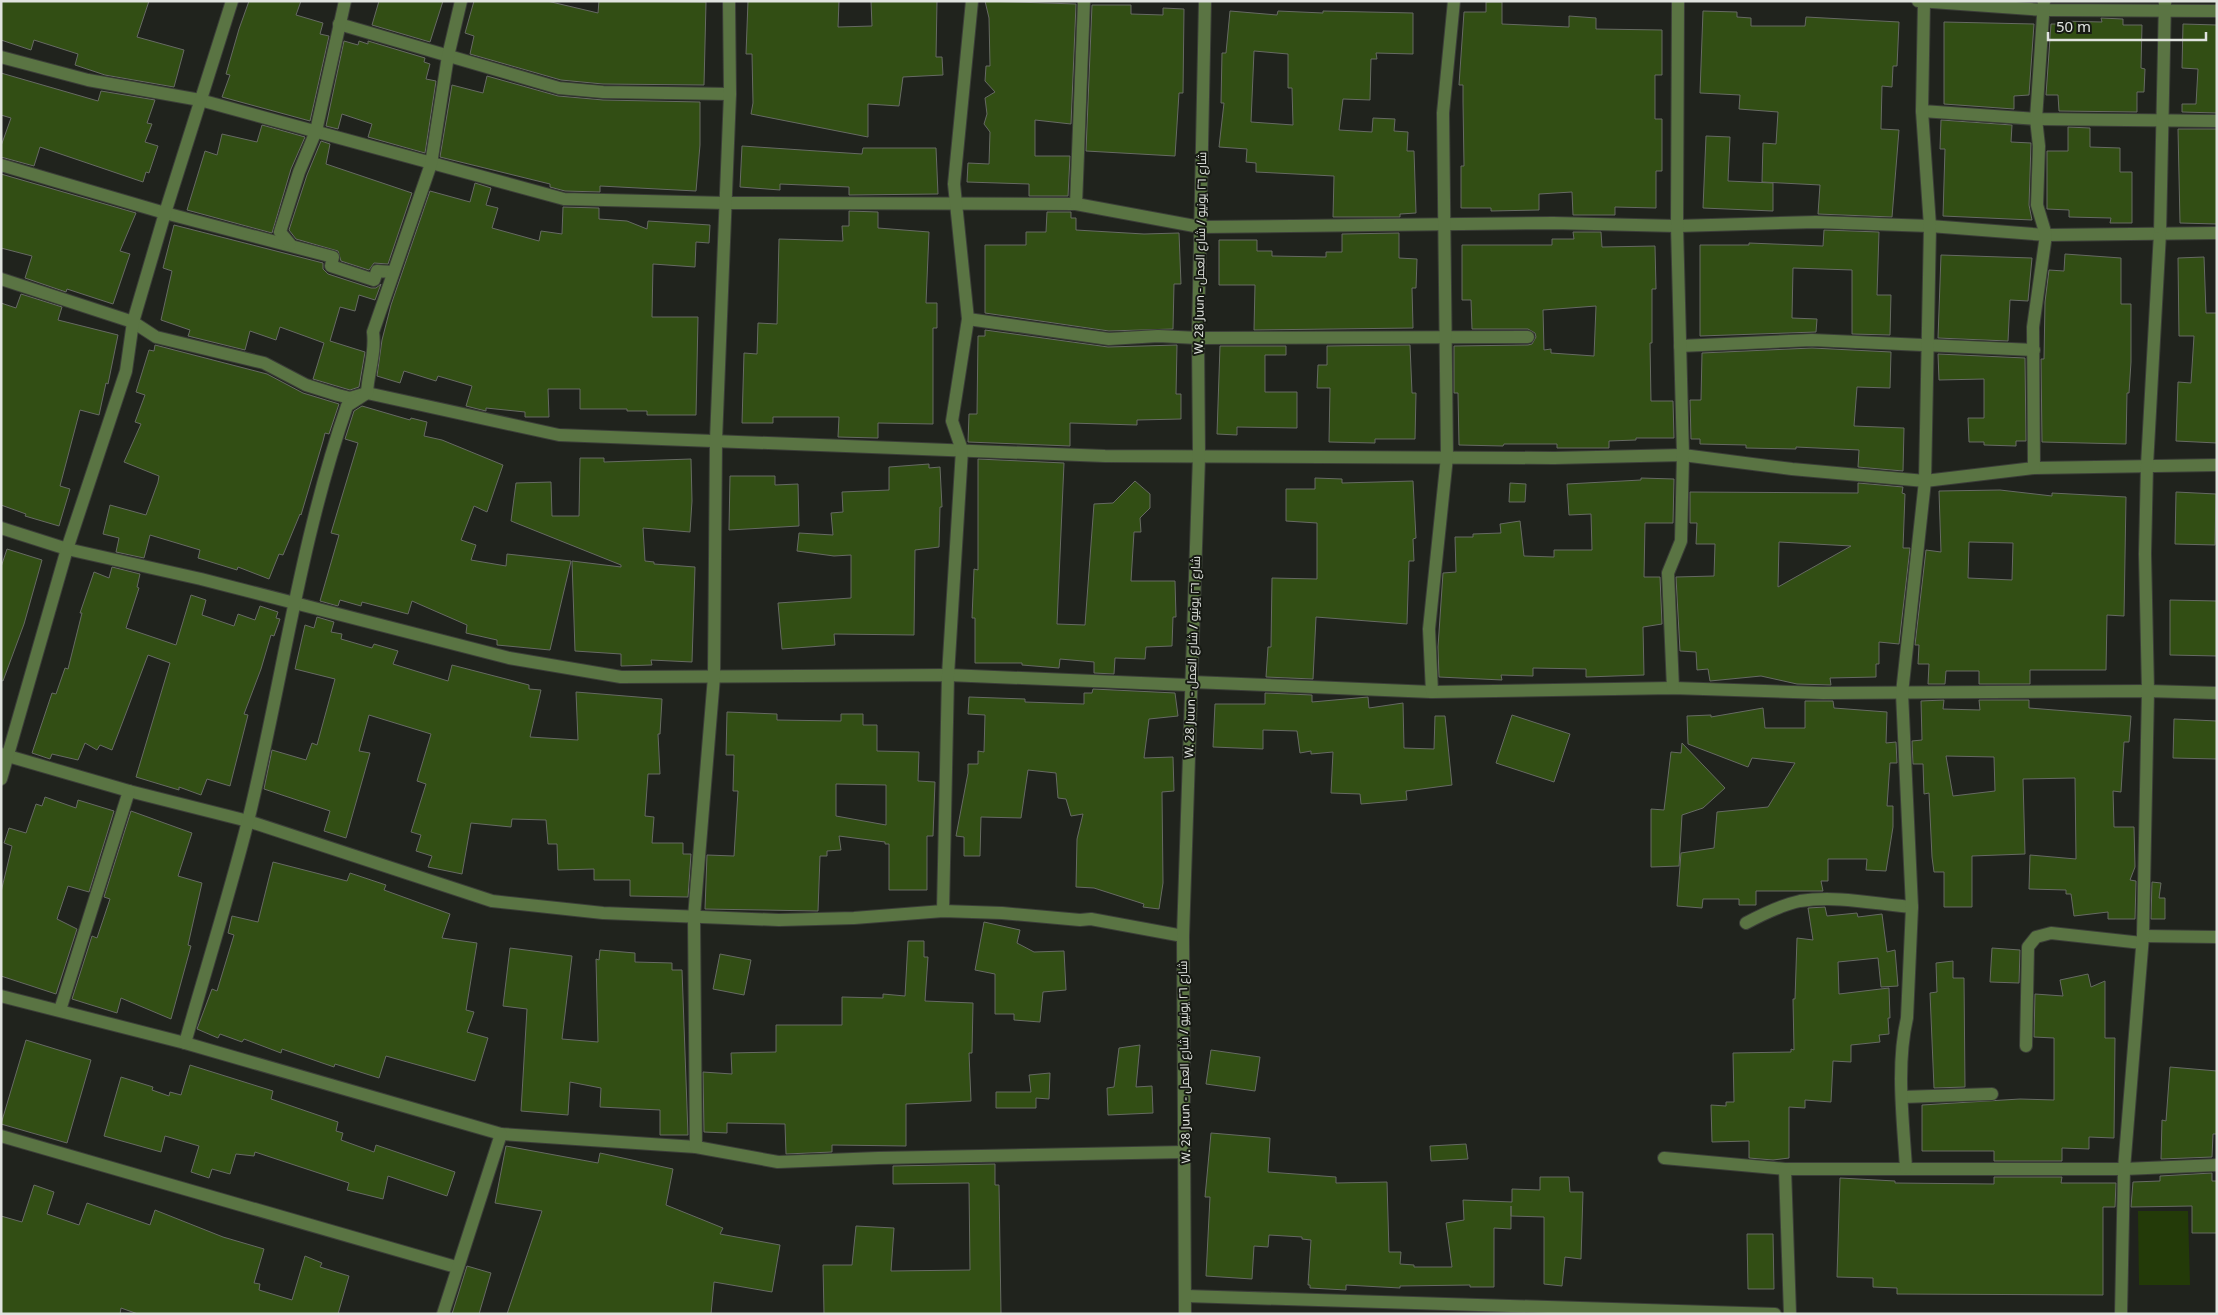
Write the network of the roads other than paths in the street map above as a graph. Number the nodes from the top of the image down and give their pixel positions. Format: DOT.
graph roads {
  1 [pos="232,1"];
  2 [pos="345,1"];
  3 [pos="461,1"];
  4 [pos="729,1"];
  5 [pos="972,1"];
  6 [pos="1084,1"];
  7 [pos="1206,1"];
  8 [pos="1454,1"];
  9 [pos="1678,1"];
  10 [pos="1918,1"];
  11 [pos="1924,1"];
  12 [pos="2044,5"];
  13 [pos="2165,6"];
  14 [pos="2217,11"];
  15 [pos="339,24"];
  16 [pos="448,56"];
  17 [pos="1,57"];
  18 [pos="730,94"];
  19 [pos="200,100"];
  20 [pos="1922,111"];
  21 [pos="2036,119"];
  22 [pos="2161,121"];
  23 [pos="2217,121"];
  24 [pos="316,131"];
  25 [pos="431,164"];
  26 [pos="1,165"];
  27 [pos="726,203"];
  28 [pos="1076,204"];
  29 [pos="956,205"];
  30 [pos="165,212"];
  31 [pos="1443,223"];
  32 [pos="1677,226"];
  33 [pos="1930,226"];
  34 [pos="1200,227"];
  35 [pos="2160,233"];
  36 [pos="2217,233"];
  37 [pos="2046,235"];
  38 [pos="290,244"];
  39 [pos="393,272"];
  40 [pos="1,279"];
  41 [pos="968,319"];
  42 [pos="133,322"];
  43 [pos="1445,336"];
  44 [pos="1528,337"];
  45 [pos="1198,338"];
  46 [pos="1926,344"];
  47 [pos="1680,346"];
  48 [pos="2034,350"];
  49 [pos="367,393"];
  50 [pos="716,440"];
  51 [pos="962,450"];
  52 [pos="1684,455"];
  53 [pos="1199,457"];
  54 [pos="1448,457"];
  55 [pos="2146,465"];
  56 [pos="2217,465"];
  57 [pos="2034,468"];
  58 [pos="1925,481"];
  59 [pos="1,528"];
  60 [pos="67,550"];
  61 [pos="293,604"];
  62 [pos="948,675"];
  63 [pos="714,677"];
  64 [pos="1192,682"];
  65 [pos="1673,688"];
  66 [pos="2148,691"];
  67 [pos="1432,692"];
  68 [pos="1902,693"];
  69 [pos="2217,693"];
  70 [pos="4,755"];
  71 [pos="1,780"];
  72 [pos="129,792"];
  73 [pos="248,821"];
  74 [pos="1912,907"];
  75 [pos="943,911"];
  76 [pos="694,917"];
  77 [pos="1746,923"];
  78 [pos="1183,936"];
  79 [pos="2217,937"];
  80 [pos="2143,939"];
  81 [pos="1,996"];
  82 [pos="60,1010"];
  83 [pos="185,1043"];
  84 [pos="2026,1046"];
  85 [pos="1992,1094"];
  86 [pos="1902,1097"];
  87 [pos="501,1134"];
  88 [pos="1,1136"];
  89 [pos="696,1148"];
  90 [pos="1185,1152"];
  91 [pos="1664,1158"];
  92 [pos="2217,1165"];
  93 [pos="1906,1168"];
  94 [pos="1785,1169"];
  95 [pos="2124,1169"];
  96 [pos="456,1267"];
  97 [pos="1186,1296"];
  98 [pos="443,1314"];
  99 [pos="1185,1314"];
  100 [pos="1775,1314"];
  101 [pos="1790,1314"];
  102 [pos="2121,1314"];
  1 -- 19 [label="street"];
  2 -- 15 [label="street"];
  3 -- 16 [label="street"];
  4 -- 18 [label="street"];
  5 -- 29 [label="street"];
  6 -- 28 [label="street"];
  7 -- 34 [label="street, W. 28 Juun - شارع ٢٦ يونيو / شارع العمل"];
  8 -- 31 [label="street"];
  9 -- 32 [label="street"];
  10 -- 11 [label="street"];
  11 -- 12 [label="street"];
  11 -- 20 [label="street"];
  12 -- 13 [label="street"];
  12 -- 21 [label="street"];
  13 -- 14 [label="street"];
  13 -- 22 [label="street"];
  15 -- 16 [label="street"];
  15 -- 24 [label="street"];
  16 -- 18 [label="street"];
  16 -- 25 [label="street"];
  17 -- 19 [label="street"];
  18 -- 27 [label="street"];
  19 -- 24 [label="street"];
  19 -- 30 [label="street"];
  20 -- 21 [label="street"];
  20 -- 33 [label="street"];
  21 -- 22 [label="street"];
  21 -- 37 [label="street"];
  22 -- 23 [label="street"];
  22 -- 35 [label="street"];
  24 -- 25 [label="street"];
  24 -- 38 [label="street"];
  25 -- 27 [label="street"];
  25 -- 39 [label="street"];
  26 -- 30 [label="street"];
  27 -- 29 [label="street"];
  27 -- 50 [label="street"];
  28 -- 29 [label="street"];
  28 -- 34 [label="street"];
  29 -- 41 [label="street"];
  30 -- 38 [label="street"];
  30 -- 42 [label="street"];
  31 -- 32 [label="street"];
  31 -- 34 [label="street"];
  31 -- 43 [label="street"];
  32 -- 33 [label="street"];
  32 -- 47 [label="street"];
  33 -- 37 [label="street"];
  33 -- 46 [label="street"];
  34 -- 45 [label="street, W. 28 Juun - شارع ٢٦ يونيو / شارع العمل"];
  35 -- 36 [label="street"];
  35 -- 37 [label="street"];
  35 -- 55 [label="street"];
  37 -- 48 [label="street"];
  38 -- 39 [label="street"];
  39 -- 49 [label="street"];
  40 -- 42 [label="street"];
  41 -- 45 [label="street"];
  41 -- 51 [label="street"];
  42 -- 49 [label="street"];
  42 -- 60 [label="street"];
  43 -- 44 [label="street"];
  43 -- 45 [label="street"];
  43 -- 54 [label="street"];
  45 -- 53 [label="street, W. 28 Juun - شارع ٢٦ يونيو / شارع العمل"];
  46 -- 47 [label="street"];
  46 -- 48 [label="street"];
  46 -- 58 [label="street"];
  47 -- 52 [label="street"];
  48 -- 57 [label="street"];
  49 -- 50 [label="street"];
  49 -- 61 [label="street"];
  50 -- 51 [label="street"];
  50 -- 63 [label="street"];
  51 -- 53 [label="street"];
  51 -- 62 [label="street"];
  52 -- 54 [label="street"];
  52 -- 58 [label="street"];
  52 -- 65 [label="street"];
  53 -- 54 [label="street"];
  53 -- 64 [label="street, W. 28 Juun - شارع ٢٦ يونيو / شارع العمل"];
  54 -- 67 [label="street"];
  55 -- 56 [label="street"];
  55 -- 57 [label="street"];
  55 -- 66 [label="street"];
  57 -- 58 [label="street"];
  58 -- 68 [label="street"];
  59 -- 60 [label="street"];
  60 -- 61 [label="street"];
  60 -- 70 [label="street"];
  61 -- 63 [label="street"];
  61 -- 73 [label="street"];
  62 -- 63 [label="street"];
  62 -- 64 [label="street"];
  62 -- 75 [label="street"];
  63 -- 76 [label="street"];
  64 -- 67 [label="street"];
  64 -- 78 [label="street, W. 28 Juun - شارع ٢٦ يونيو / شارع العمل"];
  65 -- 67 [label="street"];
  65 -- 68 [label="street"];
  66 -- 68 [label="street"];
  66 -- 69 [label="street"];
  66 -- 80 [label="street"];
  68 -- 74 [label="street"];
  70 -- 71 [label="street"];
  70 -- 72 [label="street"];
  72 -- 73 [label="street"];
  72 -- 82 [label="street"];
  73 -- 76 [label="street"];
  73 -- 83 [label="street"];
  74 -- 77 [label="street"];
  74 -- 86 [label="street"];
  75 -- 76 [label="street"];
  75 -- 78 [label="street"];
  76 -- 89 [label="street"];
  78 -- 90 [label="street, W. 28 Juun - شارع ٢٦ يونيو / شارع العمل"];
  79 -- 80 [label="street"];
  80 -- 84 [label="street"];
  80 -- 95 [label="street"];
  81 -- 82 [label="street"];
  82 -- 83 [label="street"];
  83 -- 87 [label="street"];
  85 -- 86 [label="street"];
  86 -- 93 [label="street"];
  87 -- 89 [label="street"];
  87 -- 96 [label="street"];
  88 -- 96 [label="street"];
  89 -- 90 [label="street"];
  90 -- 97 [label="street, W. 28 Juun - شارع ٢٦ يونيو / شارع العمل"];
  91 -- 94 [label="street"];
  92 -- 95 [label="street"];
  93 -- 94 [label="street"];
  93 -- 95 [label="street"];
  94 -- 101 [label="street"];
  95 -- 102 [label="street"];
  96 -- 98 [label="street"];
  97 -- 99 [label="street, W. 28 Juun - شارع ٢٦ يونيو / شارع العمل"];
  97 -- 100 [label="street"];
}
